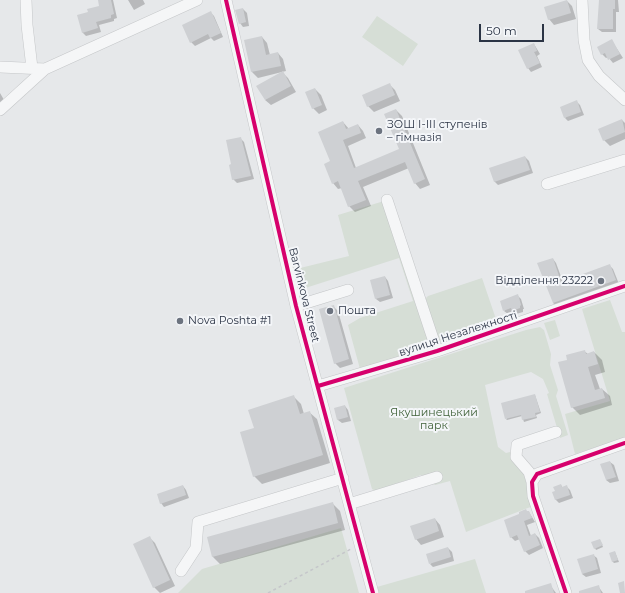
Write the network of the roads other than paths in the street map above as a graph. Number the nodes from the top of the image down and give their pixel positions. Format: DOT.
graph roads {
  1 [pos="26,0"];
  2 [pos="197,0"];
  3 [pos="226,0"];
  4 [pos="582,0"];
  5 [pos="0,68"];
  6 [pos="32,68"];
  7 [pos="45,68"];
  8 [pos="625,100"];
  9 [pos="0,110"];
  10 [pos="625,160"];
  11 [pos="547,184"];
  12 [pos="387,200"];
  13 [pos="625,286"];
  14 [pos="348,290"];
  15 [pos="296,306"];
  16 [pos="437,351"];
  17 [pos="318,386"];
  18 [pos="556,432"];
  19 [pos="625,443"];
  20 [pos="436,477"];
  21 [pos="343,478"];
  22 [pos="532,482"];
  23 [pos="350,504"];
  24 [pos="181,571"];
  25 [pos="373,593"];
  26 [pos="566,593"];
  1 -- 6 [label="street"];
  2 -- 7 [label="street"];
  3 -- 15 [label="street, Barvinkova Street"];
  4 -- 8 [label="street"];
  5 -- 6 [label="street"];
  6 -- 7 [label="street"];
  7 -- 9 [label="street"];
  10 -- 11 [label="street"];
  12 -- 16 [label="street"];
  13 -- 16 [label="street, вулиця Незалежності"];
  14 -- 15 [label="street"];
  15 -- 17 [label="street, Barvinkova Street"];
  16 -- 17 [label="street, вулиця Незалежності"];
  17 -- 21 [label="street, Barvinkova Street"];
  18 -- 22 [label="street"];
  19 -- 22 [label="street"];
  20 -- 23 [label="street"];
  21 -- 23 [label="street, Barvinkova Street"];
  21 -- 24 [label="street"];
  22 -- 26 [label="street"];
  23 -- 25 [label="street, Barvinkova Street"];
}
